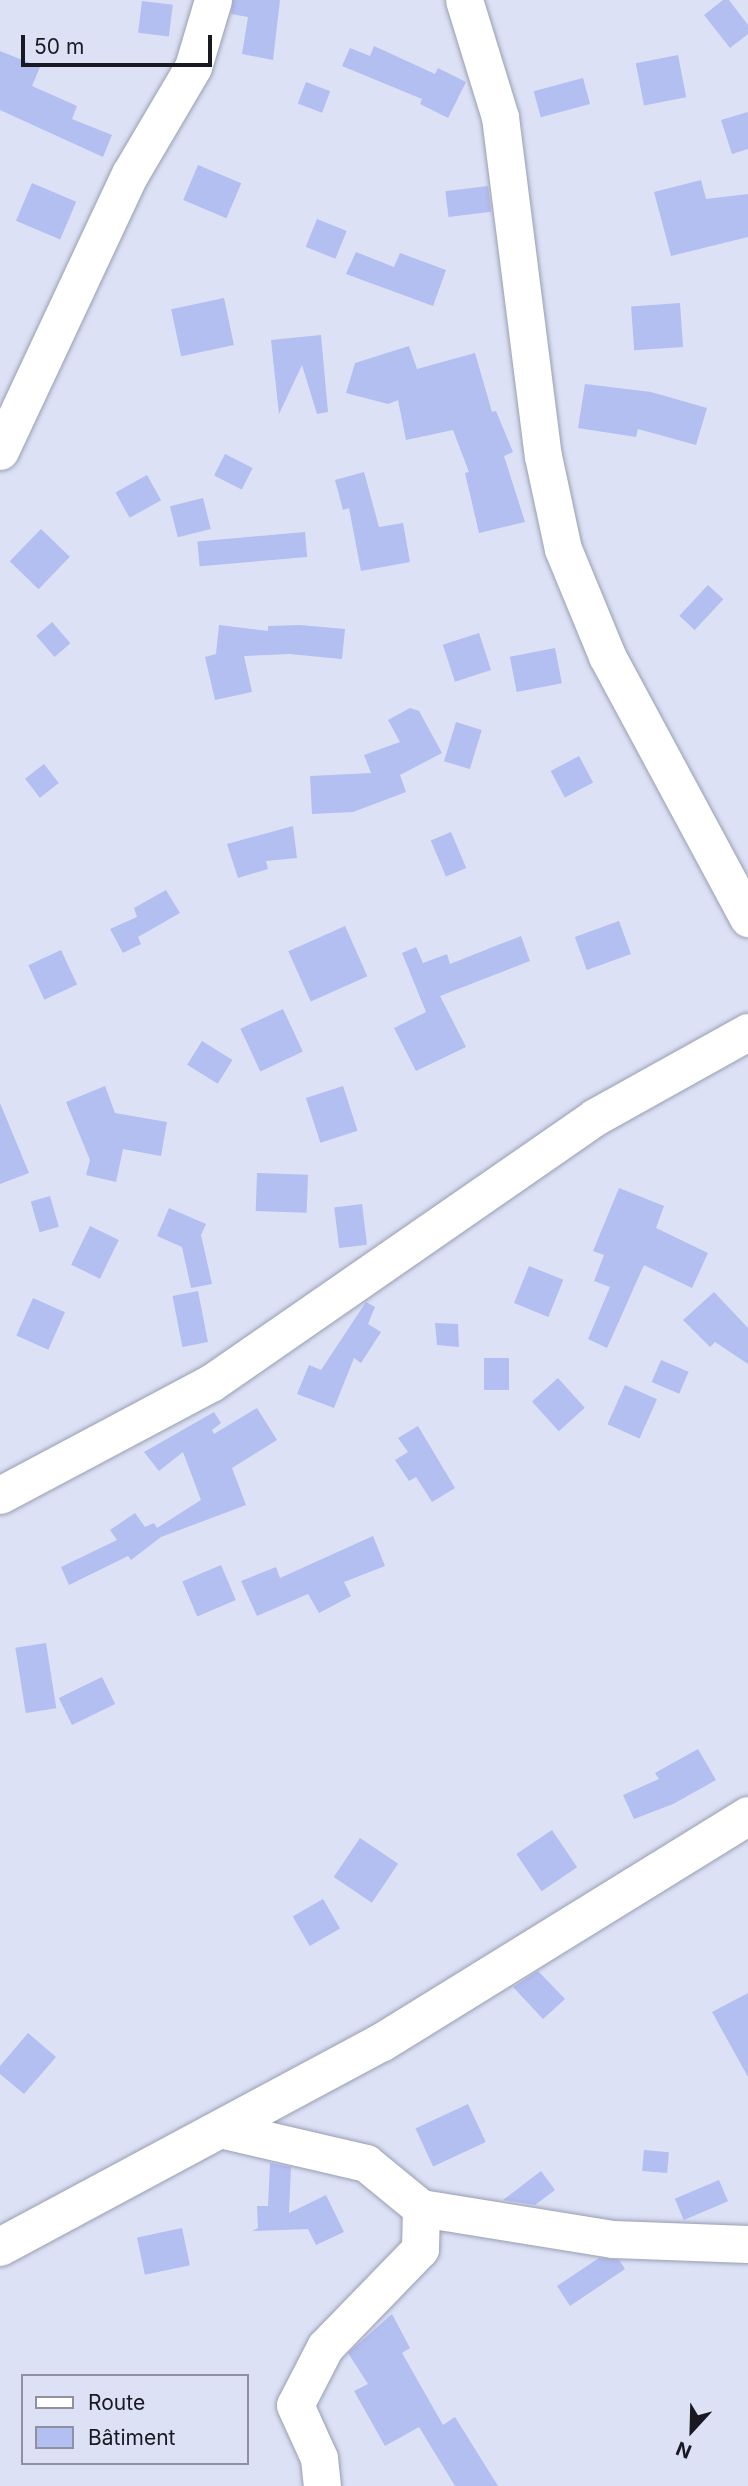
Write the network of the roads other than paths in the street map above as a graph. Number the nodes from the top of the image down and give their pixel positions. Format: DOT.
graph roads {
  1 [pos="214,0"];
  2 [pos="464,0"];
  3 [pos="2,439"];
  4 [pos="746,910"];
  5 [pos="748,1032"];
  6 [pos="0,1495"];
  7 [pos="748,1816"];
  8 [pos="224,2130"];
  9 [pos="421,2208"];
  10 [pos="748,2244"];
  11 [pos="0,2247"];
  12 [pos="323,2486"];
  1 -- 3 [label="street"];
  2 -- 4 [label="street"];
  5 -- 6 [label="street"];
  7 -- 8 [label="main road"];
  8 -- 9 [label="street"];
  8 -- 11 [label="main road"];
  9 -- 10 [label="street"];
  9 -- 12 [label="street"];
}
